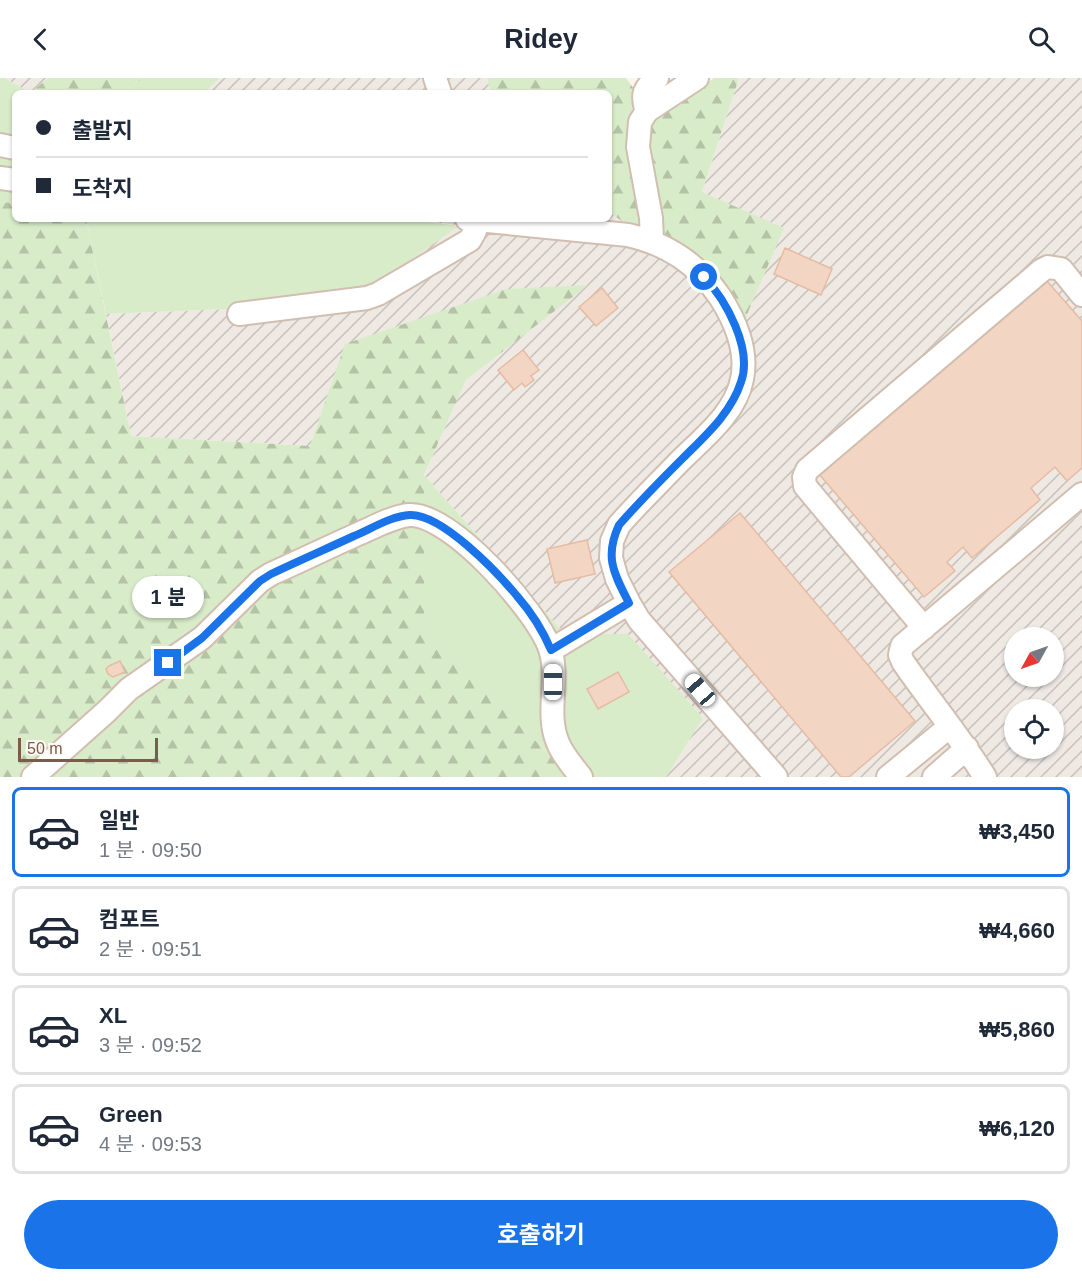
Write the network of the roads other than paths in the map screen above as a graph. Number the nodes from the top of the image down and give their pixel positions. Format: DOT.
graph roads {
  1 [pos="657,78"];
  2 [pos="697,78"];
  3 [pos="647,111"];
  4 [pos="473,222"];
  5 [pos="503,222"];
  6 [pos="652,240"];
  7 [pos="1082,295"];
  8 [pos="238,314"];
  9 [pos="1082,494"];
  10 [pos="629,603"];
  11 [pos="924,628"];
  12 [pos="551,650"];
  13 [pos="949,727"];
  14 [pos="967,748"];
  15 [pos="33,777"];
  16 [pos="581,777"];
  17 [pos="776,777"];
  18 [pos="888,777"];
  19 [pos="934,777"];
  20 [pos="985,777"];
  1 -- 3 [label="lane"];
  2 -- 3 [label="lane"];
  3 -- 6 [label="lane"];
  4 -- 8 [label="lane"];
  5 -- 6 [label="lane"];
  6 -- 10 [label="lane"];
  7 -- 11 [label="lane"];
  9 -- 11 [label="lane"];
  10 -- 12 [label="lane"];
  10 -- 17 [label="lane"];
  11 -- 13 [label="lane"];
  12 -- 15 [label="lane"];
  12 -- 16 [label="lane"];
  13 -- 14 [label="lane"];
  13 -- 18 [label="lane"];
  14 -- 19 [label="lane"];
  14 -- 20 [label="lane"];
}
